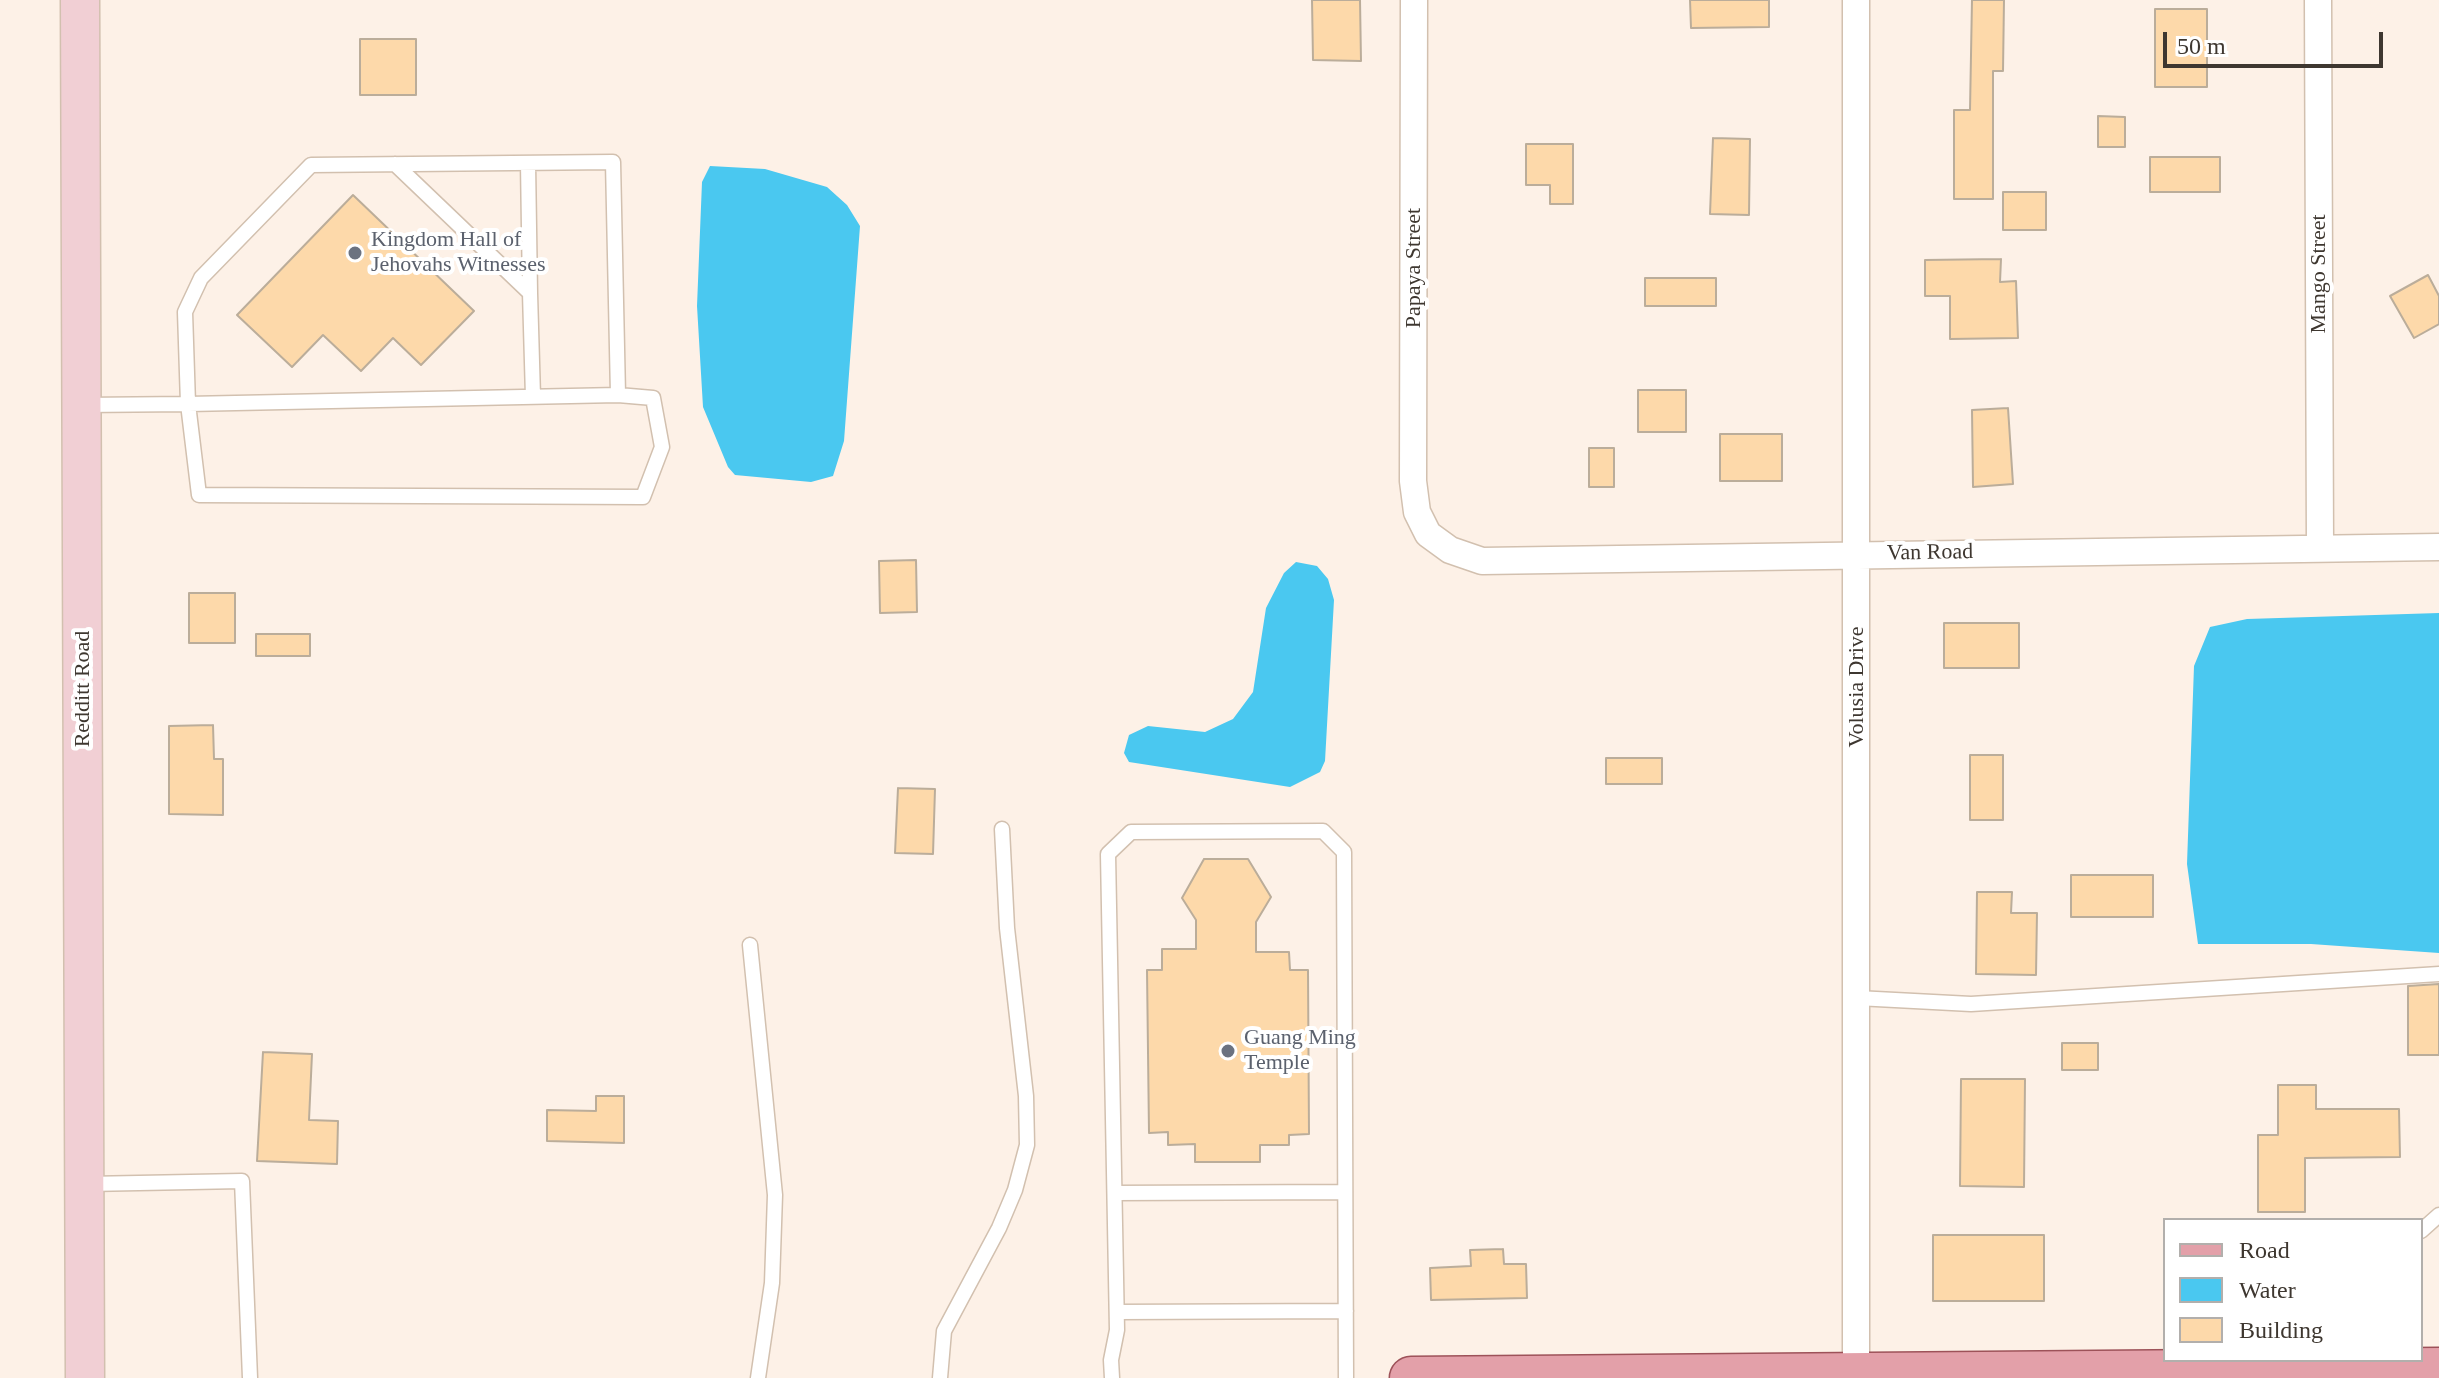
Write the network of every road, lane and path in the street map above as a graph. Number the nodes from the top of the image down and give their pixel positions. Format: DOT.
graph roads {
  1 [pos="80,0"];
  2 [pos="1414,0"];
  3 [pos="1856,0"];
  4 [pos="2318,0"];
  5 [pos="528,163"];
  6 [pos="395,164"];
  7 [pos="530,293"];
  8 [pos="618,395"];
  9 [pos="533,397"];
  10 [pos="188,404"];
  11 [pos="82,405"];
  12 [pos="1428,534"];
  13 [pos="2439,547"];
  14 [pos="2320,548"];
  15 [pos="1858,554"];
  16 [pos="1002,829"];
  17 [pos="750,945"];
  18 [pos="2439,974"];
  19 [pos="1857,998"];
  20 [pos="85,1184"];
  21 [pos="1345,1192"];
  22 [pos="1115,1193"];
  23 [pos="2439,1215"];
  24 [pos="2423,1229"];
  25 [pos="1346,1311"];
  26 [pos="1117,1312"];
  27 [pos="2439,1369"];
  28 [pos="2273,1370"];
  29 [pos="1855,1376"];
  30 [pos="85,1378"];
  31 [pos="250,1378"];
  32 [pos="758,1378"];
  33 [pos="940,1378"];
  34 [pos="1112,1378"];
  35 [pos="1346,1378"];
  36 [pos="1411,1378"];
  1 -- 11 [label="street, Redditt Road"];
  2 -- 12 [label="street, Papaya Street"];
  3 -- 15 [label="street, Volusia Drive"];
  4 -- 14 [label="street, Mango Street"];
  5 -- 6 [label="lane"];
  5 -- 7 [label="lane"];
  5 -- 8 [label="lane"];
  6 -- 7 [label="lane"];
  6 -- 10 [label="lane"];
  7 -- 9 [label="lane"];
  8 -- 9 [label="lane"];
  8 -- 10 [label="lane"];
  9 -- 10 [label="lane"];
  10 -- 11 [label="lane"];
  11 -- 20 [label="street, Redditt Road"];
  12 -- 15 [label="street, Van Road"];
  13 -- 14 [label="street, Van Road"];
  14 -- 15 [label="street, Van Road"];
  15 -- 19 [label="street, Volusia Drive"];
  16 -- 33 [label="lane"];
  17 -- 32 [label="lane"];
  18 -- 19 [label="lane"];
  19 -- 29 [label="street, Volusia Drive"];
  20 -- 30 [label="street, Redditt Road"];
  20 -- 31 [label="lane"];
  21 -- 22 [label="lane"];
  21 -- 22 [label="lane"];
  21 -- 25 [label="lane"];
  22 -- 26 [label="lane"];
  23 -- 24 [label="lane"];
  25 -- 26 [label="lane"];
  25 -- 35 [label="lane"];
  26 -- 34 [label="lane"];
  27 -- 28 [label="main road"];
  28 -- 29 [label="main road"];
  29 -- 36 [label="main road"];
}
